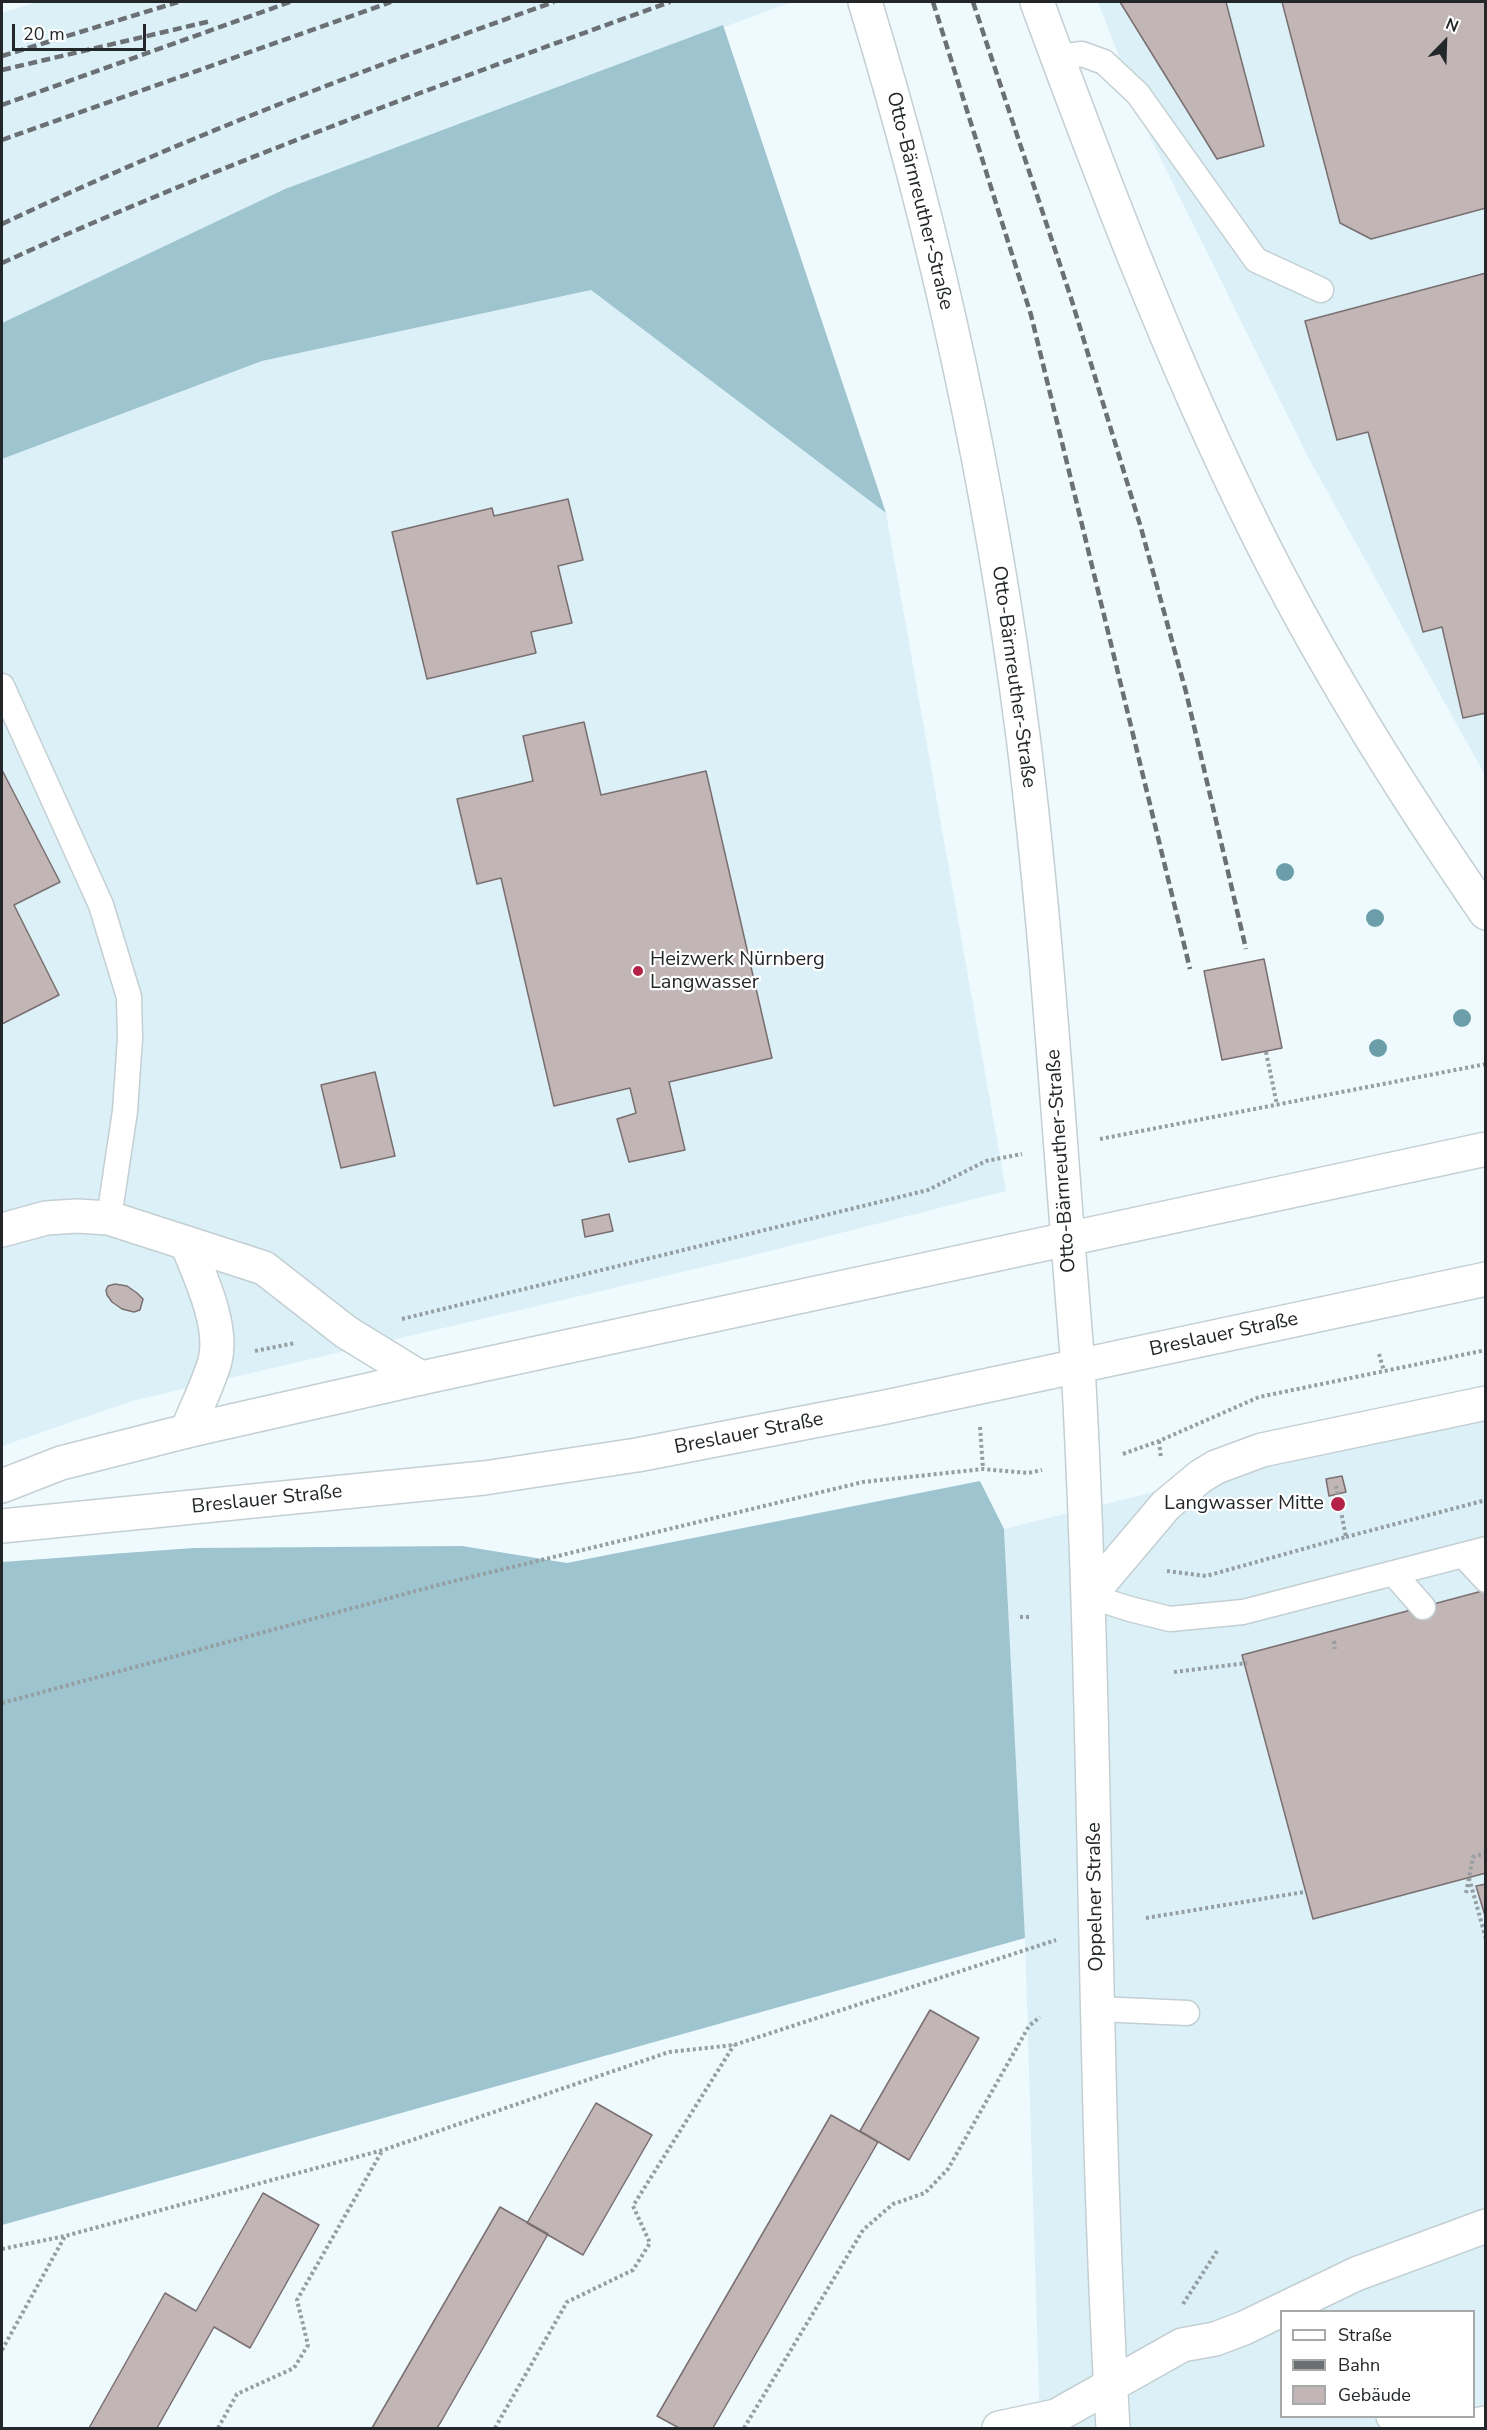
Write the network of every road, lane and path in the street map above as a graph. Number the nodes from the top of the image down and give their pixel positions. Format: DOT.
graph roads {
  1 [pos="865,2"];
  2 [pos="1037,2"];
  3 [pos="1058,57"];
  4 [pos="1321,290"];
  5 [pos="2,686"];
  6 [pos="1485,913"];
  7 [pos="1266,1052"];
  8 [pos="1485,1064"];
  9 [pos="1277,1105"];
  10 [pos="1062,1147"];
  11 [pos="1485,1149"];
  12 [pos="109,1218"];
  13 [pos="2,1230"];
  14 [pos="1067,1239"];
  15 [pos="187,1244"];
  16 [pos="1485,1280"];
  17 [pos="346,1332"];
  18 [pos="1485,1350"];
  19 [pos="1379,1354"];
  20 [pos="216,1359"];
  21 [pos="1078,1366"];
  22 [pos="1383,1371"];
  23 [pos="421,1378"];
  24 [pos="1485,1403"];
  25 [pos="187,1431"];
  26 [pos="1159,1441"];
  27 [pos="1028,1473"];
  28 [pos="2,1486"];
  29 [pos="1336,1486"];
  30 [pos="1485,1500"];
  31 [pos="2,1526"];
  32 [pos="1346,1537"];
  33 [pos="1474,1552"];
  34 [pos="1167,1571"];
  35 [pos="1394,1574"];
  36 [pos="1485,1580"];
  37 [pos="1089,1596"];
  38 [pos="1423,1606"];
  39 [pos="1020,1617"];
  40 [pos="1031,1617"];
  41 [pos="1334,1641"];
  42 [pos="1335,1649"];
  43 [pos="1247,1664"];
  44 [pos="1174,1672"];
  45 [pos="2,1703"];
  46 [pos="1485,1853"];
  47 [pos="1469,1878"];
  48 [pos="1304,1893"];
  49 [pos="1466,1893"];
  50 [pos="1146,1918"];
  51 [pos="1097,1926"];
  52 [pos="1485,1939"];
  53 [pos="1099,2009"];
  54 [pos="1187,2013"];
  55 [pos="1040,2018"];
  56 [pos="734,2045"];
  57 [pos="383,2150"];
  58 [pos="1485,2226"];
  59 [pos="65,2236"];
  60 [pos="2,2249"];
  61 [pos="1217,2252"];
  62 [pos="1356,2274"];
  63 [pos="1181,2307"];
  64 [pos="1281,2310"];
  65 [pos="1341,2310"];
  66 [pos="1280,2311"];
  67 [pos="2,2350"];
  68 [pos="1110,2384"];
  69 [pos="1400,2418"];
  70 [pos="1485,2423"];
  71 [pos="218,2428"];
  72 [pos="495,2428"];
  73 [pos="744,2428"];
  74 [pos="999,2428"];
  75 [pos="1113,2428"];
  76 [pos="1435,2428"];
  77 [pos="1460,2428"];
  1 -- 10 [label="main road, Otto-Bärnreuther-Straße"];
  2 -- 3 [label="main road"];
  3 -- 4 [label="lane"];
  3 -- 6 [label="main road"];
  5 -- 12 [label="lane"];
  7 -- 9 [label="path"];
  8 -- 9 [label="path"];
  9 -- 10 [label="path"];
  10 -- 14 [label="main road, Otto-Bärnreuther-Straße"];
  10 -- 17 [label="path"];
  11 -- 14 [label="main road"];
  12 -- 13 [label="main road"];
  12 -- 15 [label="main road"];
  14 -- 21 [label="main road, Otto-Bärnreuther-Straße"];
  14 -- 23 [label="main road"];
  15 -- 17 [label="main road"];
  15 -- 20 [label="main road"];
  16 -- 21 [label="main road, Breslauer Straße"];
  17 -- 20 [label="path"];
  17 -- 23 [label="main road"];
  18 -- 22 [label="path"];
  19 -- 22 [label="path"];
  20 -- 25 [label="main road"];
  21 -- 31 [label="main road, Breslauer Straße"];
  21 -- 37 [label="main road, Oppelner Straße"];
  22 -- 26 [label="path"];
  23 -- 25 [label="main road"];
  24 -- 37 [label="main road"];
  25 -- 28 [label="main road"];
  27 -- 45 [label="path"];
  29 -- 32 [label="path"];
  30 -- 32 [label="path"];
  32 -- 34 [label="path"];
  33 -- 35 [label="lane"];
  33 -- 36 [label="lane"];
  35 -- 37 [label="lane"];
  35 -- 38 [label="lane"];
  37 -- 51 [label="main road, Oppelner Straße"];
  39 -- 40 [label="path"];
  41 -- 42 [label="path"];
  43 -- 44 [label="path"];
  46 -- 47 [label="path"];
  47 -- 49 [label="path"];
  47 -- 52 [label="path"];
  48 -- 50 [label="path"];
  51 -- 53 [label="main road, Oppelner Straße"];
  51 -- 56 [label="path"];
  53 -- 54 [label="lane"];
  53 -- 68 [label="main road, Oppelner Straße"];
  55 -- 73 [label="path"];
  56 -- 57 [label="path"];
  56 -- 72 [label="path"];
  57 -- 59 [label="path"];
  57 -- 71 [label="path"];
  58 -- 62 [label="main road"];
  59 -- 60 [label="path"];
  59 -- 67 [label="path"];
  61 -- 63 [label="path"];
  62 -- 64 [label="main road"];
  62 -- 65 [label="main road"];
  66 -- 68 [label="main road"];
  68 -- 74 [label="main road"];
  68 -- 75 [label="main road, Oppelner Straße"];
  69 -- 76 [label="main road"];
  70 -- 77 [label="main road"];
}
